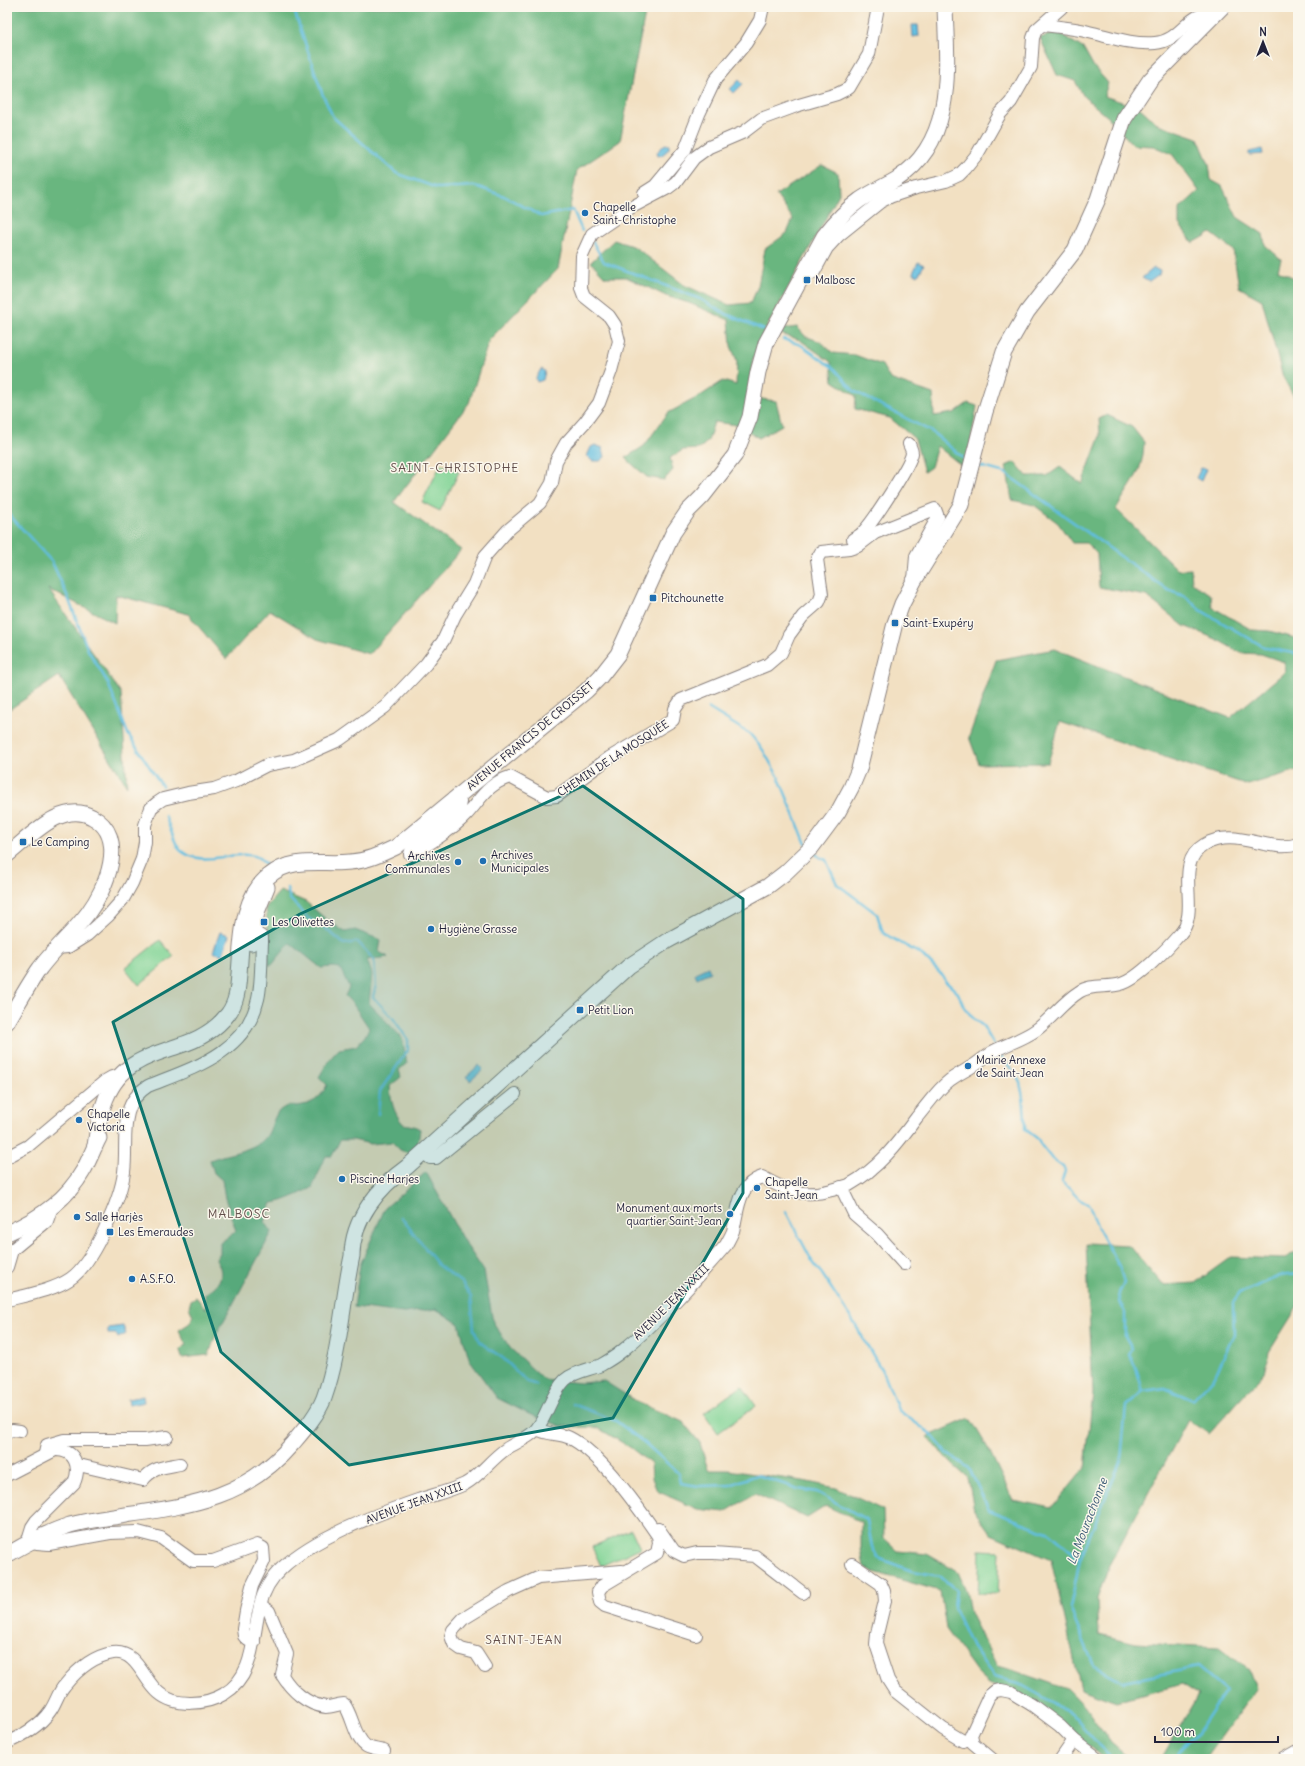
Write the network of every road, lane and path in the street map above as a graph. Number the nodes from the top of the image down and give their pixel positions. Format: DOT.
graph roads {
  1 [pos="762,7"];
  2 [pos="878,7"];
  3 [pos="945,7"];
  4 [pos="1062,7"];
  5 [pos="1219,10"];
  6 [pos="1043,25"];
  7 [pos="597,230"];
  8 [pos="805,270"];
  9 [pos="909,444"];
  10 [pos="849,549"];
  11 [pos="914,581"];
  12 [pos="457,797"];
  13 [pos="1298,844"];
  14 [pos="7,855"];
  15 [pos="282,869"];
  16 [pos="249,928"];
  17 [pos="56,948"];
  18 [pos="7,1022"];
  19 [pos="121,1075"];
  20 [pos="515,1094"];
  21 [pos="95,1146"];
  22 [pos="422,1152"];
  23 [pos="7,1157"];
  24 [pos="841,1187"];
  25 [pos="52,1207"];
  26 [pos="7,1234"];
  27 [pos="904,1264"];
  28 [pos="7,1267"];
  29 [pos="7,1300"];
  30 [pos="537,1429"];
  31 [pos="20,1431"];
  32 [pos="7,1432"];
  33 [pos="167,1437"];
  34 [pos="44,1454"];
  35 [pos="180,1464"];
  36 [pos="78,1467"];
  37 [pos="611,1473"];
  38 [pos="7,1475"];
  39 [pos="31,1541"];
  40 [pos="7,1555"];
  41 [pos="852,1564"];
  42 [pos="623,1572"];
  43 [pos="803,1593"];
  44 [pos="260,1605"];
  45 [pos="696,1635"];
  46 [pos="254,1642"];
  47 [pos="485,1668"];
  48 [pos="971,1739"];
  49 [pos="1074,1740"];
  50 [pos="7,1743"];
  51 [pos="384,1751"];
  52 [pos="1298,1751"];
  53 [pos="992,1759"];
  54 [pos="1061,1759"];
  55 [pos="1099,1759"];
  56 [pos="1284,1759"];
  1 -- 7 [label="street"];
  2 -- 7 [label="street"];
  3 -- 8 [label="main road, AVENUE FRANCIS DE CROISSET"];
  4 -- 6 [label="street"];
  5 -- 6 [label="street"];
  5 -- 11 [label="main road"];
  6 -- 8 [label="street"];
  7 -- 17 [label="street"];
  8 -- 12 [label="main road, AVENUE FRANCIS DE CROISSET"];
  9 -- 10 [label="street"];
  10 -- 11 [label="street, CHEMIN DE LA MOSQUÉE"];
  10 -- 12 [label="street, CHEMIN DE LA MOSQUÉE"];
  11 -- 22 [label="main road"];
  12 -- 15 [label="main road, AVENUE FRANCIS DE CROISSET"];
  13 -- 24 [label="street"];
  14 -- 17 [label="main road"];
  15 -- 16 [label="main road"];
  15 -- 16 [label="main road, AVENUE FRANCIS DE CROISSET"];
  16 -- 19 [label="main road"];
  16 -- 21 [label="main road"];
  16 -- 29 [label="street"];
  17 -- 18 [label="main road"];
  19 -- 21 [label="main road"];
  19 -- 23 [label="street"];
  20 -- 22 [label="street"];
  21 -- 25 [label="main road"];
  22 -- 39 [label="main road"];
  24 -- 27 [label="street"];
  24 -- 30 [label="street, AVENUE JEAN XXIII"];
  25 -- 26 [label="main road"];
  25 -- 28 [label="street"];
  30 -- 37 [label="street"];
  30 -- 44 [label="street, AVENUE JEAN XXIII"];
  31 -- 32 [label="street"];
  33 -- 34 [label="street"];
  34 -- 36 [label="street"];
  34 -- 38 [label="street"];
  35 -- 36 [label="street"];
  36 -- 39 [label="street"];
  37 -- 42 [label="street"];
  37 -- 43 [label="street"];
  39 -- 40 [label="main road"];
  39 -- 46 [label="street"];
  41 -- 48 [label="street"];
  42 -- 45 [label="street"];
  42 -- 47 [label="street"];
  44 -- 46 [label="street, AVENUE JEAN XXIII"];
  44 -- 51 [label="street"];
  46 -- 50 [label="street, AVENUE JEAN XXIII"];
  48 -- 49 [label="street"];
  48 -- 53 [label="street"];
  49 -- 54 [label="street"];
  49 -- 55 [label="street"];
  52 -- 56 [label="street"];
}
